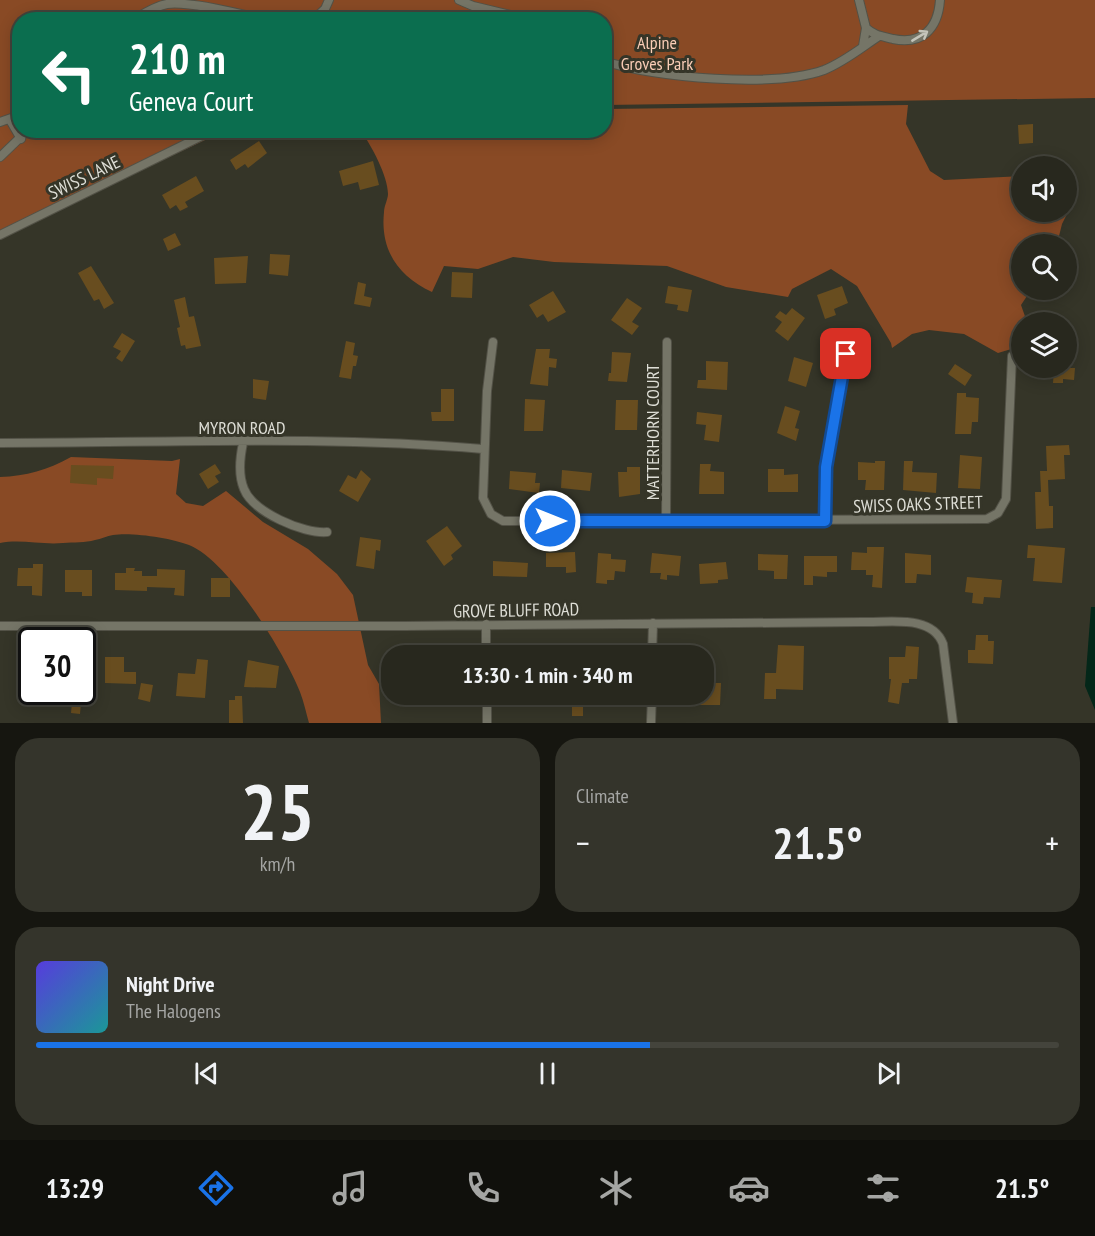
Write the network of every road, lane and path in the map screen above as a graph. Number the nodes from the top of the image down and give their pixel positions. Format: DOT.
graph roads {
  1 [pos="213,0"];
  2 [pos="459,0"];
  3 [pos="859,0"];
  4 [pos="940,0"];
  5 [pos="179,2"];
  6 [pos="216,9"];
  7 [pos="150,12"];
  8 [pos="230,12"];
  9 [pos="498,12"];
  10 [pos="866,28"];
  11 [pos="879,36"];
  12 [pos="863,46"];
  13 [pos="612,63"];
  14 [pos="10,120"];
  15 [pos="0,122"];
  16 [pos="12,123"];
  17 [pos="198,138"];
  18 [pos="21,139"];
  19 [pos="0,157"];
  20 [pos="0,236"];
  21 [pos="493,342"];
  22 [pos="667,342"];
  23 [pos="846,354"];
  24 [pos="1011,378"];
  25 [pos="0,443"];
  26 [pos="243,443"];
  27 [pos="483,449"];
  28 [pos="825,521"];
  29 [pos="666,522"];
  30 [pos="327,532"];
  31 [pos="653,623"];
  32 [pos="486,624"];
  33 [pos="0,626"];
  34 [pos="486,645"];
  35 [pos="652,645"];
  36 [pos="487,705"];
  37 [pos="652,705"];
  38 [pos="487,723"];
  39 [pos="651,723"];
  40 [pos="953,723"];
  1 -- 6 [label="street"];
  2 -- 9 [label="street"];
  3 -- 10 [label="street"];
  11 -- 4 [label="street, one-way"];
  5 -- 6 [label="street"];
  5 -- 7 [label="street"];
  6 -- 8 [label="street"];
  10 -- 11 [label="street"];
  10 -- 12 [label="street"];
  11 -- 12 [label="street"];
  12 -- 13 [label="street"];
  14 -- 15 [label="street"];
  14 -- 16 [label="street"];
  17 -- 20 [label="street, SWISS LANE"];
  18 -- 19 [label="street"];
  21 -- 27 [label="street"];
  22 -- 29 [label="street, MATTERHORN COURT"];
  23 -- 28 [label="street"];
  24 -- 28 [label="street, SWISS OAKS STREET"];
  25 -- 26 [label="street, MYRON ROAD"];
  26 -- 27 [label="street, MYRON ROAD"];
  26 -- 30 [label="street"];
  27 -- 29 [label="street, SWISS OAKS STREET"];
  28 -- 29 [label="street, SWISS OAKS STREET"];
  31 -- 32 [label="street, GROVE BLUFF ROAD"];
  31 -- 35 [label="street"];
  31 -- 40 [label="street, GROVE BLUFF ROAD"];
  32 -- 33 [label="street, GROVE BLUFF ROAD"];
  32 -- 34 [label="street"];
  36 -- 38 [label="street"];
  37 -- 39 [label="street"];
}
